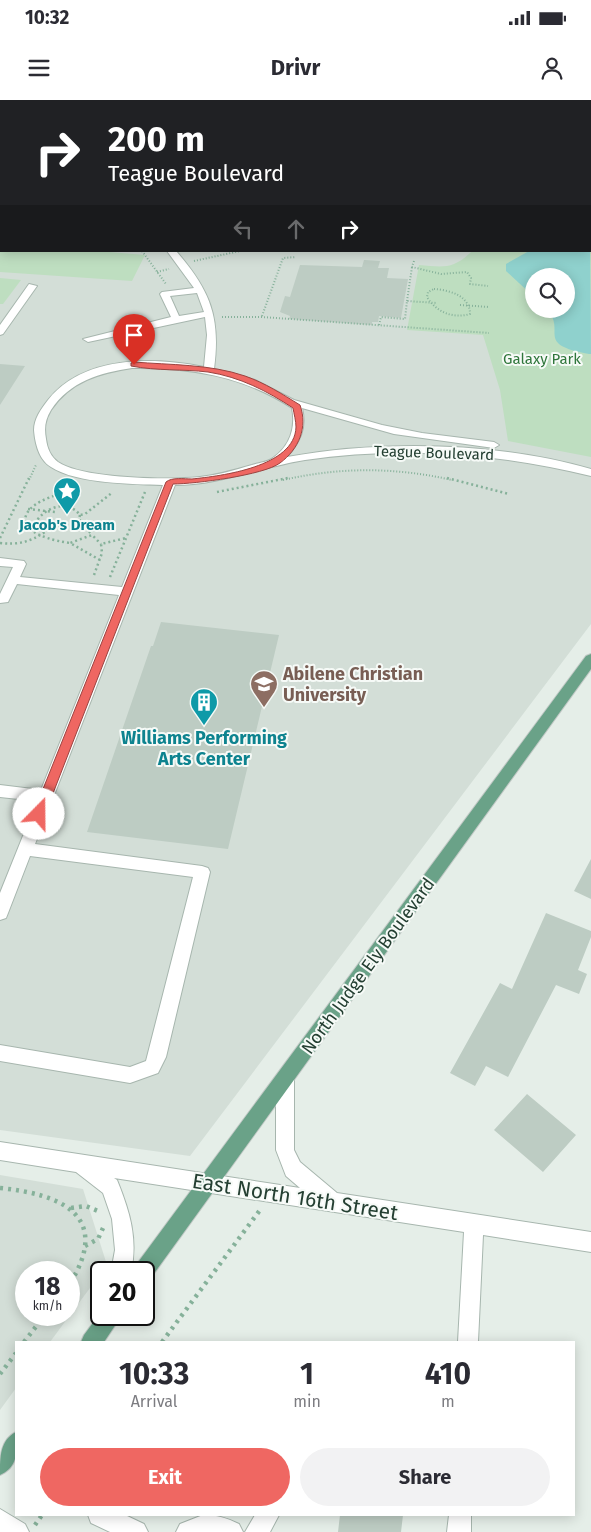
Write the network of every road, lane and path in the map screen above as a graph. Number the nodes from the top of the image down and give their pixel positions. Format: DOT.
graph roads {
  1 [pos="143,252"];
  2 [pos="172,252"];
  3 [pos="236,252"];
  4 [pos="296,258"];
  5 [pos="414,260"];
  6 [pos="183,264"];
  7 [pos="412,267"];
  8 [pos="158,272"];
  9 [pos="32,286"];
  10 [pos="488,286"];
  11 [pos="170,288"];
  12 [pos="201,290"];
  13 [pos="407,301"];
  14 [pos="430,302"];
  15 [pos="437,303"];
  16 [pos="460,305"];
  17 [pos="469,305"];
  18 [pos="489,307"];
  19 [pos="210,316"];
  20 [pos="262,317"];
  21 [pos="176,319"];
  22 [pos="379,325"];
  23 [pos="0,332"];
  24 [pos="489,333"];
  25 [pos="88,338"];
  26 [pos="209,370"];
  27 [pos="292,403"];
  28 [pos="382,428"];
  29 [pos="382,449"];
  30 [pos="39,458"];
  31 [pos="276,462"];
  32 [pos="591,463"];
  33 [pos="591,473"];
  34 [pos="170,482"];
  35 [pos="148,486"];
  36 [pos="137,490"];
  37 [pos="118,491"];
  38 [pos="213,492"];
  39 [pos="509,494"];
  40 [pos="69,507"];
  41 [pos="27,509"];
  42 [pos="46,511"];
  43 [pos="55,512"];
  44 [pos="80,515"];
  45 [pos="92,535"];
  46 [pos="0,538"];
  47 [pos="38,538"];
  48 [pos="126,538"];
  49 [pos="0,543"];
  50 [pos="70,543"];
  51 [pos="101,544"];
  52 [pos="100,560"];
  53 [pos="0,562"];
  54 [pos="100,578"];
  55 [pos="109,579"];
  56 [pos="12,580"];
  57 [pos="127,592"];
  58 [pos="0,599"];
  59 [pos="591,658"];
  60 [pos="0,791"];
  61 [pos="46,796"];
  62 [pos="25,849"];
  63 [pos="0,913"];
  64 [pos="0,1053"];
  65 [pos="285,1079"];
  66 [pos="0,1151"];
  67 [pos="81,1164"];
  68 [pos="210,1184"];
  69 [pos="0,1188"];
  70 [pos="272,1193"];
  71 [pos="334,1203"];
  72 [pos="71,1208"];
  73 [pos="103,1216"];
  74 [pos="103,1222"];
  75 [pos="474,1224"];
  76 [pos="591,1242"];
  77 [pos="84,1246"];
  78 [pos="123,1261"];
  79 [pos="151,1261"];
  80 [pos="80,1263"];
  81 [pos="36,1326"];
  82 [pos="103,1326"];
  83 [pos="25,1341"];
  84 [pos="92,1341"];
  85 [pos="163,1341"];
  86 [pos="468,1341"];
  87 [pos="15,1354"];
  88 [pos="0,1374"];
  89 [pos="15,1445"];
  90 [pos="0,1464"];
  91 [pos="102,1516"];
  92 [pos="267,1516"];
  93 [pos="460,1516"];
  94 [pos="0,1520"];
  95 [pos="17,1532"];
  96 [pos="136,1532"];
  97 [pos="188,1532"];
  98 [pos="231,1532"];
  99 [pos="257,1532"];
  100 [pos="459,1532"];
  1 -- 8 [label="path"];
  2 -- 6 [label="street"];
  3 -- 6 [label="path"];
  4 -- 20 [label="path"];
  5 -- 7 [label="path"];
  6 -- 8 [label="path"];
  6 -- 12 [label="street"];
  7 -- 10 [label="path"];
  7 -- 13 [label="path"];
  8 -- 11 [label="path"];
  9 -- 23 [label="street"];
  12 -- 19 [label="street"];
  12 -- 21 [label="street"];
  13 -- 14 [label="path"];
  13 -- 22 [label="path"];
  14 -- 15 [label="path"];
  14 -- 17 [label="path"];
  14 -- 17 [label="path"];
  16 -- 17 [label="path"];
  17 -- 18 [label="path"];
  19 -- 20 [label="path"];
  19 -- 21 [label="street"];
  19 -- 26 [label="street"];
  20 -- 22 [label="path"];
  21 -- 25 [label="street"];
  22 -- 24 [label="path"];
  26 -- 27 [label="street, Teague Boulevard"];
  26 -- 35 [label="street, Teague Boulevard"];
  27 -- 28 [label="street, Teague Boulevard"];
  27 -- 31 [label="street, Teague Boulevard"];
  28 -- 29 [label="street"];
  28 -- 32 [label="street, Teague Boulevard"];
  29 -- 31 [label="street, Teague Boulevard"];
  29 -- 33 [label="street, Teague Boulevard"];
  30 -- 46 [label="path"];
  31 -- 34 [label="street, Teague Boulevard"];
  34 -- 35 [label="street, Teague Boulevard"];
  34 -- 57 [label="street"];
  35 -- 36 [label="path"];
  35 -- 48 [label="path"];
  37 -- 44 [label="path"];
  38 -- 39 [label="path"];
  40 -- 41 [label="path"];
  40 -- 42 [label="path"];
  40 -- 44 [label="path"];
  41 -- 42 [label="path"];
  41 -- 47 [label="path"];
  42 -- 43 [label="path"];
  42 -- 47 [label="path"];
  44 -- 45 [label="path"];
  45 -- 50 [label="path"];
  45 -- 51 [label="path"];
  47 -- 49 [label="path"];
  47 -- 50 [label="path"];
  48 -- 51 [label="path"];
  48 -- 55 [label="path"];
  50 -- 52 [label="path"];
  51 -- 52 [label="path"];
  52 -- 54 [label="path"];
  53 -- 56 [label="street"];
  56 -- 57 [label="street"];
  56 -- 58 [label="street"];
  57 -- 61 [label="street"];
  59 -- 65 [label="main road, North Judge Ely Boulevard"];
  60 -- 61 [label="street"];
  61 -- 62 [label="street"];
  62 -- 63 [label="street"];
  62 -- 64 [label="street"];
  65 -- 68 [label="main road, North Judge Ely Boulevard"];
  65 -- 71 [label="street"];
  66 -- 67 [label="street, East North 16th Street"];
  67 -- 68 [label="street, East North 16th Street"];
  67 -- 78 [label="street"];
  68 -- 70 [label="street, East North 16th Street"];
  68 -- 79 [label="main road, North Judge Ely Boulevard"];
  69 -- 72 [label="path"];
  70 -- 71 [label="street, East North 16th Street"];
  70 -- 85 [label="path"];
  71 -- 75 [label="street, East North 16th Street"];
  72 -- 73 [label="path"];
  72 -- 77 [label="path"];
  74 -- 77 [label="path"];
  75 -- 76 [label="street, East North 16th Street"];
  75 -- 86 [label="street"];
  77 -- 80 [label="path"];
  81 -- 83 [label="path"];
  82 -- 84 [label="main road"];
  87 -- 88 [label="path"];
  89 -- 90 [label="main road"];
  91 -- 96 [label="street"];
  92 -- 99 [label="street"];
  93 -- 100 [label="street"];
  94 -- 95 [label="street"];
  97 -- 98 [label="street"];
}
